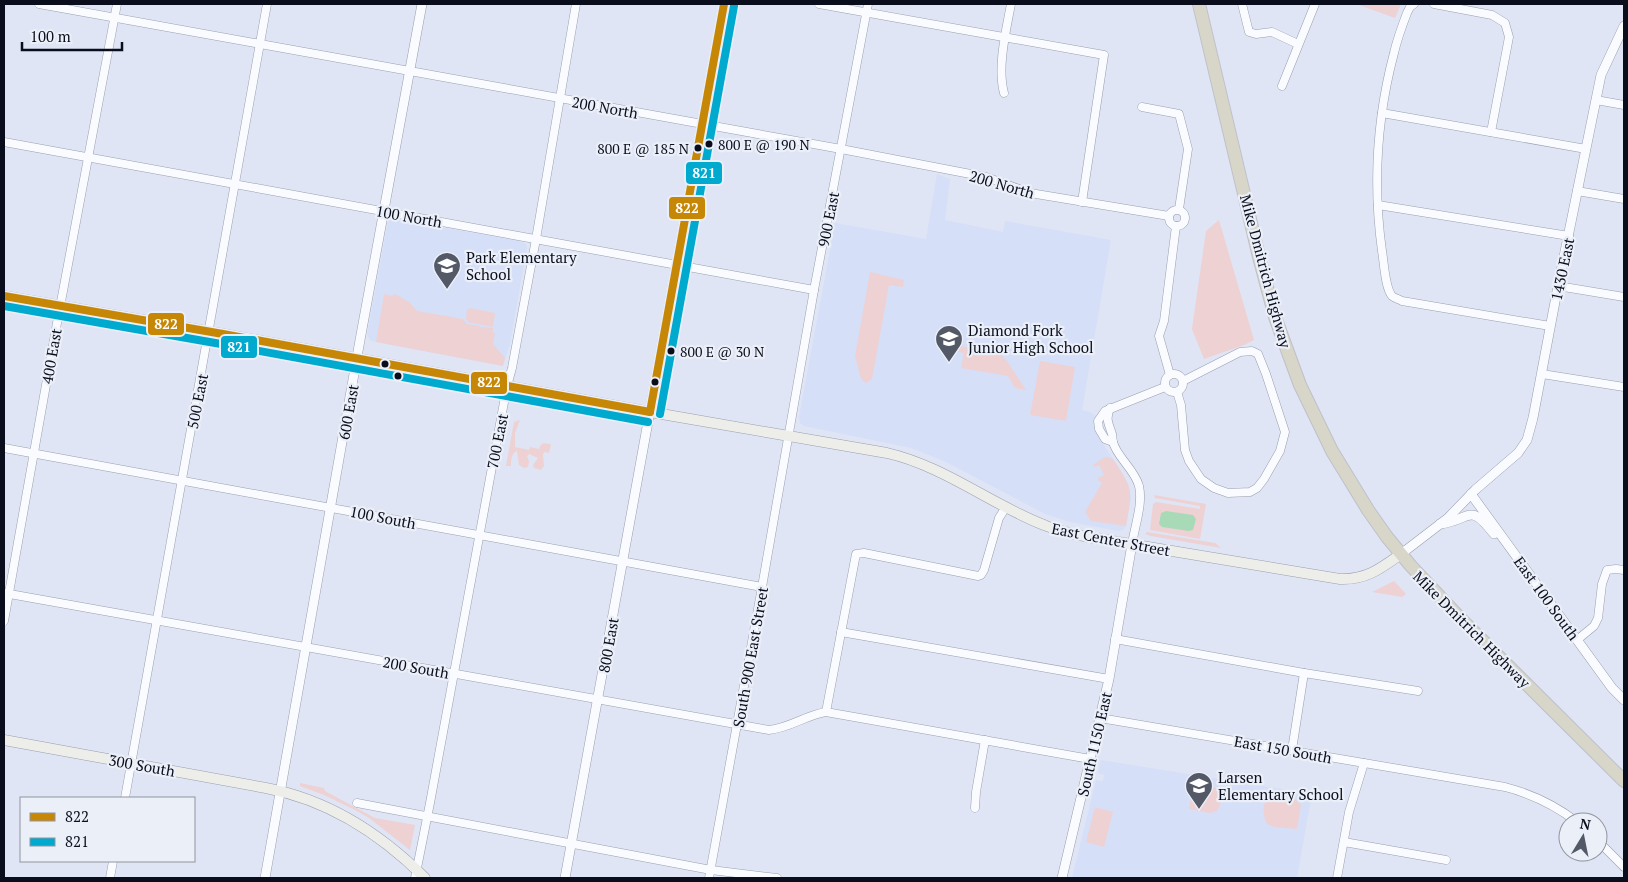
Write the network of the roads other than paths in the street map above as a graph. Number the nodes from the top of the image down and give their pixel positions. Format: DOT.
graph roads {
  1 [pos="39,4"];
  2 [pos="117,4"];
  3 [pos="267,4"];
  4 [pos="422,4"];
  5 [pos="576,4"];
  6 [pos="724,4"];
  7 [pos="819,4"];
  8 [pos="1011,4"];
  9 [pos="1199,4"];
  10 [pos="1242,4"];
  11 [pos="1315,4"];
  12 [pos="1414,4"];
  13 [pos="1434,4"];
  14 [pos="867,8"];
  15 [pos="115,17"];
  16 [pos="1624,26"];
  17 [pos="1005,37"];
  18 [pos="260,44"];
  19 [pos="1298,44"];
  20 [pos="410,71"];
  21 [pos="1282,86"];
  22 [pos="1004,94"];
  23 [pos="559,99"];
  24 [pos="1596,100"];
  25 [pos="1624,105"];
  26 [pos="1142,107"];
  27 [pos="1382,113"];
  28 [pos="702,125"];
  29 [pos="1491,132"];
  30 [pos="4,142"];
  31 [pos="841,149"];
  32 [pos="1586,149"];
  33 [pos="88,158"];
  34 [pos="236,184"];
  35 [pos="1578,191"];
  36 [pos="1624,199"];
  37 [pos="1082,202"];
  38 [pos="1378,205"];
  39 [pos="1179,209"];
  40 [pos="384,211"];
  41 [pos="1169,216"];
  42 [pos="1176,226"];
  43 [pos="1568,236"];
  44 [pos="536,239"];
  45 [pos="676,264"];
  46 [pos="1558,286"];
  47 [pos="814,290"];
  48 [pos="4,296"];
  49 [pos="1624,297"];
  50 [pos="60,306"];
  51 [pos="1550,326"];
  52 [pos="209,332"];
  53 [pos="357,359"];
  54 [pos="1170,374"];
  55 [pos="1542,374"];
  56 [pos="1183,381"];
  57 [pos="507,386"];
  58 [pos="1165,387"];
  59 [pos="1624,388"];
  60 [pos="1177,392"];
  61 [pos="650,412"];
  62 [pos="789,435"];
  63 [pos="4,448"];
  64 [pos="34,454"];
  65 [pos="181,481"];
  66 [pos="1471,494"];
  67 [pos="330,507"];
  68 [pos="1006,507"];
  69 [pos="1450,520"];
  70 [pos="479,535"];
  71 [pos="1132,544"];
  72 [pos="1400,554"];
  73 [pos="623,561"];
  74 [pos="1624,570"];
  75 [pos="1530,574"];
  76 [pos="762,587"];
  77 [pos="6,593"];
  78 [pos="158,620"];
  79 [pos="4,621"];
  80 [pos="841,632"];
  81 [pos="1115,640"];
  82 [pos="1577,640"];
  83 [pos="305,646"];
  84 [pos="1304,673"];
  85 [pos="454,674"];
  86 [pos="1109,679"];
  87 [pos="1418,691"];
  88 [pos="598,700"];
  89 [pos="1624,700"];
  90 [pos="826,712"];
  91 [pos="1100,718"];
  92 [pos="737,724"];
  93 [pos="4,740"];
  94 [pos="985,740"];
  95 [pos="1292,750"];
  96 [pos="1090,759"];
  97 [pos="132,763"];
  98 [pos="1364,763"];
  99 [pos="1624,782"];
  100 [pos="280,790"];
  101 [pos="125,797"];
  102 [pos="357,803"];
  103 [pos="975,808"];
  104 [pos="1563,812"];
  105 [pos="428,816"];
  106 [pos="1344,842"];
  107 [pos="572,844"];
  108 [pos="1608,851"];
  109 [pos="1446,860"];
  110 [pos="113,862"];
  111 [pos="1624,867"];
  112 [pos="415,874"];
  113 [pos="710,874"];
  114 [pos="110,878"];
  115 [pos="264,878"];
  116 [pos="425,878"];
  117 [pos="566,878"];
  118 [pos="777,878"];
  119 [pos="1062,878"];
  120 [pos="1338,878"];
  1 -- 15 [label="street, 200 North"];
  2 -- 15 [label="street, 400 East"];
  3 -- 18 [label="street, 500 East"];
  4 -- 20 [label="street, 600 East"];
  5 -- 23 [label="street, 700 East"];
  6 -- 28 [label="street, 800 East"];
  7 -- 14 [label="street"];
  8 -- 17 [label="street"];
  9 -- 72 [label="highway, Mike Dmitrich Highway"];
  10 -- 19 [label="street"];
  11 -- 19 [label="street"];
  12 -- 27 [label="street"];
  13 -- 29 [label="street"];
  14 -- 17 [label="street"];
  14 -- 31 [label="street, 900 East"];
  15 -- 18 [label="street, 200 North"];
  15 -- 33 [label="street, 400 East"];
  16 -- 24 [label="street, 1430 East"];
  17 -- 22 [label="street"];
  17 -- 37 [label="street"];
  18 -- 20 [label="street, 200 North"];
  18 -- 34 [label="street, 500 East"];
  19 -- 21 [label="street"];
  20 -- 23 [label="street, 200 North"];
  20 -- 40 [label="street, 600 East"];
  23 -- 28 [label="street, 200 North"];
  23 -- 44 [label="street, 700 East"];
  24 -- 25 [label="street"];
  24 -- 32 [label="street, 1430 East"];
  26 -- 39 [label="street"];
  27 -- 29 [label="street"];
  27 -- 38 [label="street"];
  28 -- 31 [label="street, 200 North"];
  28 -- 45 [label="street, 800 East"];
  29 -- 32 [label="street"];
  30 -- 33 [label="street, 100 North"];
  31 -- 37 [label="street, 200 North"];
  31 -- 47 [label="street, 900 East"];
  32 -- 35 [label="street, 1430 East"];
  33 -- 34 [label="street, 100 North"];
  33 -- 50 [label="street, 400 East"];
  34 -- 40 [label="street, 100 North"];
  34 -- 52 [label="street, 500 East"];
  35 -- 36 [label="street"];
  35 -- 43 [label="street, 1430 East"];
  37 -- 41 [label="street, 200 North"];
  38 -- 43 [label="street"];
  38 -- 51 [label="street"];
  39 -- 41 [label="street"];
  39 -- 42 [label="street"];
  40 -- 44 [label="street, 100 North"];
  40 -- 53 [label="street, 600 East"];
  41 -- 42 [label="street"];
  42 -- 54 [label="street"];
  43 -- 46 [label="street, 1430 East"];
  44 -- 45 [label="street, 100 North"];
  44 -- 57 [label="street, 700 East"];
  45 -- 47 [label="street, 100 North"];
  45 -- 61 [label="street, 800 East"];
  46 -- 49 [label="street"];
  46 -- 51 [label="street, 1430 East"];
  47 -- 62 [label="street, 900 East"];
  48 -- 50 [label="main road, East Center Street"];
  50 -- 52 [label="main road, East Center Street"];
  50 -- 64 [label="street, 400 East"];
  51 -- 55 [label="street, 1430 East"];
  52 -- 53 [label="main road, East Center Street"];
  52 -- 65 [label="street, 500 East"];
  53 -- 57 [label="main road, East Center Street"];
  53 -- 67 [label="street, 600 East"];
  54 -- 56 [label="street"];
  54 -- 58 [label="street"];
  55 -- 59 [label="street"];
  55 -- 66 [label="street, 1430 East"];
  56 -- 60 [label="street"];
  56 -- 60 [label="street"];
  57 -- 61 [label="main road, East Center Street"];
  57 -- 70 [label="street, 700 East"];
  58 -- 60 [label="street"];
  58 -- 71 [label="street"];
  61 -- 62 [label="main road, East Center Street"];
  61 -- 73 [label="street, 800 East"];
  62 -- 68 [label="main road, East Center Street"];
  62 -- 76 [label="street, South 900 East Street"];
  63 -- 64 [label="street, 100 South"];
  64 -- 65 [label="street, 100 South"];
  64 -- 77 [label="street, 400 East"];
  65 -- 67 [label="street, 100 South"];
  65 -- 78 [label="street, 500 East"];
  66 -- 69 [label="street, East Center Street"];
  66 -- 75 [label="street, East 100 South"];
  67 -- 70 [label="street, 100 South"];
  67 -- 83 [label="street, 600 East"];
  68 -- 71 [label="main road, East Center Street"];
  68 -- 80 [label="street"];
  69 -- 72 [label="street, East Center Street"];
  69 -- 75 [label="street"];
  70 -- 73 [label="street, 100 South"];
  70 -- 85 [label="street, 700 East"];
  71 -- 72 [label="main road, East Center Street"];
  71 -- 81 [label="street, South 1150 East"];
  72 -- 99 [label="highway, Mike Dmitrich Highway"];
  73 -- 76 [label="street, 100 South"];
  73 -- 88 [label="street, 800 East"];
  74 -- 82 [label="street"];
  75 -- 82 [label="street, East 100 South"];
  76 -- 92 [label="street, South 900 East Street"];
  77 -- 78 [label="street, 200 South"];
  77 -- 79 [label="street, 400 East"];
  78 -- 83 [label="street, 200 South"];
  78 -- 97 [label="street, 500 East"];
  80 -- 86 [label="street"];
  80 -- 90 [label="street"];
  81 -- 84 [label="street"];
  81 -- 86 [label="street, South 1150 East"];
  82 -- 89 [label="street, East 100 South"];
  83 -- 85 [label="street, 200 South"];
  83 -- 100 [label="street, 600 East"];
  84 -- 87 [label="street"];
  84 -- 95 [label="street"];
  85 -- 88 [label="street, 200 South"];
  85 -- 105 [label="street, 700 East"];
  86 -- 91 [label="street, South 1150 East"];
  88 -- 92 [label="street, 200 South"];
  88 -- 107 [label="street, 800 East"];
  90 -- 92 [label="street, 200 South"];
  90 -- 94 [label="street"];
  91 -- 95 [label="street, East 150 South"];
  91 -- 96 [label="street, South 1150 East"];
  92 -- 113 [label="street, South 900 East Street"];
  93 -- 97 [label="main road, 300 South"];
  94 -- 96 [label="street"];
  94 -- 103 [label="street"];
  95 -- 98 [label="street, East 150 South"];
  96 -- 119 [label="street, South 1150 East"];
  97 -- 100 [label="main road, 300 South"];
  97 -- 101 [label="street, 500 East"];
  98 -- 104 [label="street, East 150 South"];
  98 -- 106 [label="street"];
  100 -- 112 [label="main road, 300 South"];
  100 -- 115 [label="street, 600 East"];
  102 -- 105 [label="street"];
  105 -- 107 [label="street"];
  105 -- 112 [label="street, 700 East"];
  106 -- 109 [label="street"];
  106 -- 120 [label="street"];
  107 -- 113 [label="street"];
  107 -- 117 [label="street, 800 East"];
  108 -- 111 [label="street"];
  110 -- 114 [label="street"];
  112 -- 116 [label="main road, 300 South"];
  113 -- 118 [label="street"];
}
